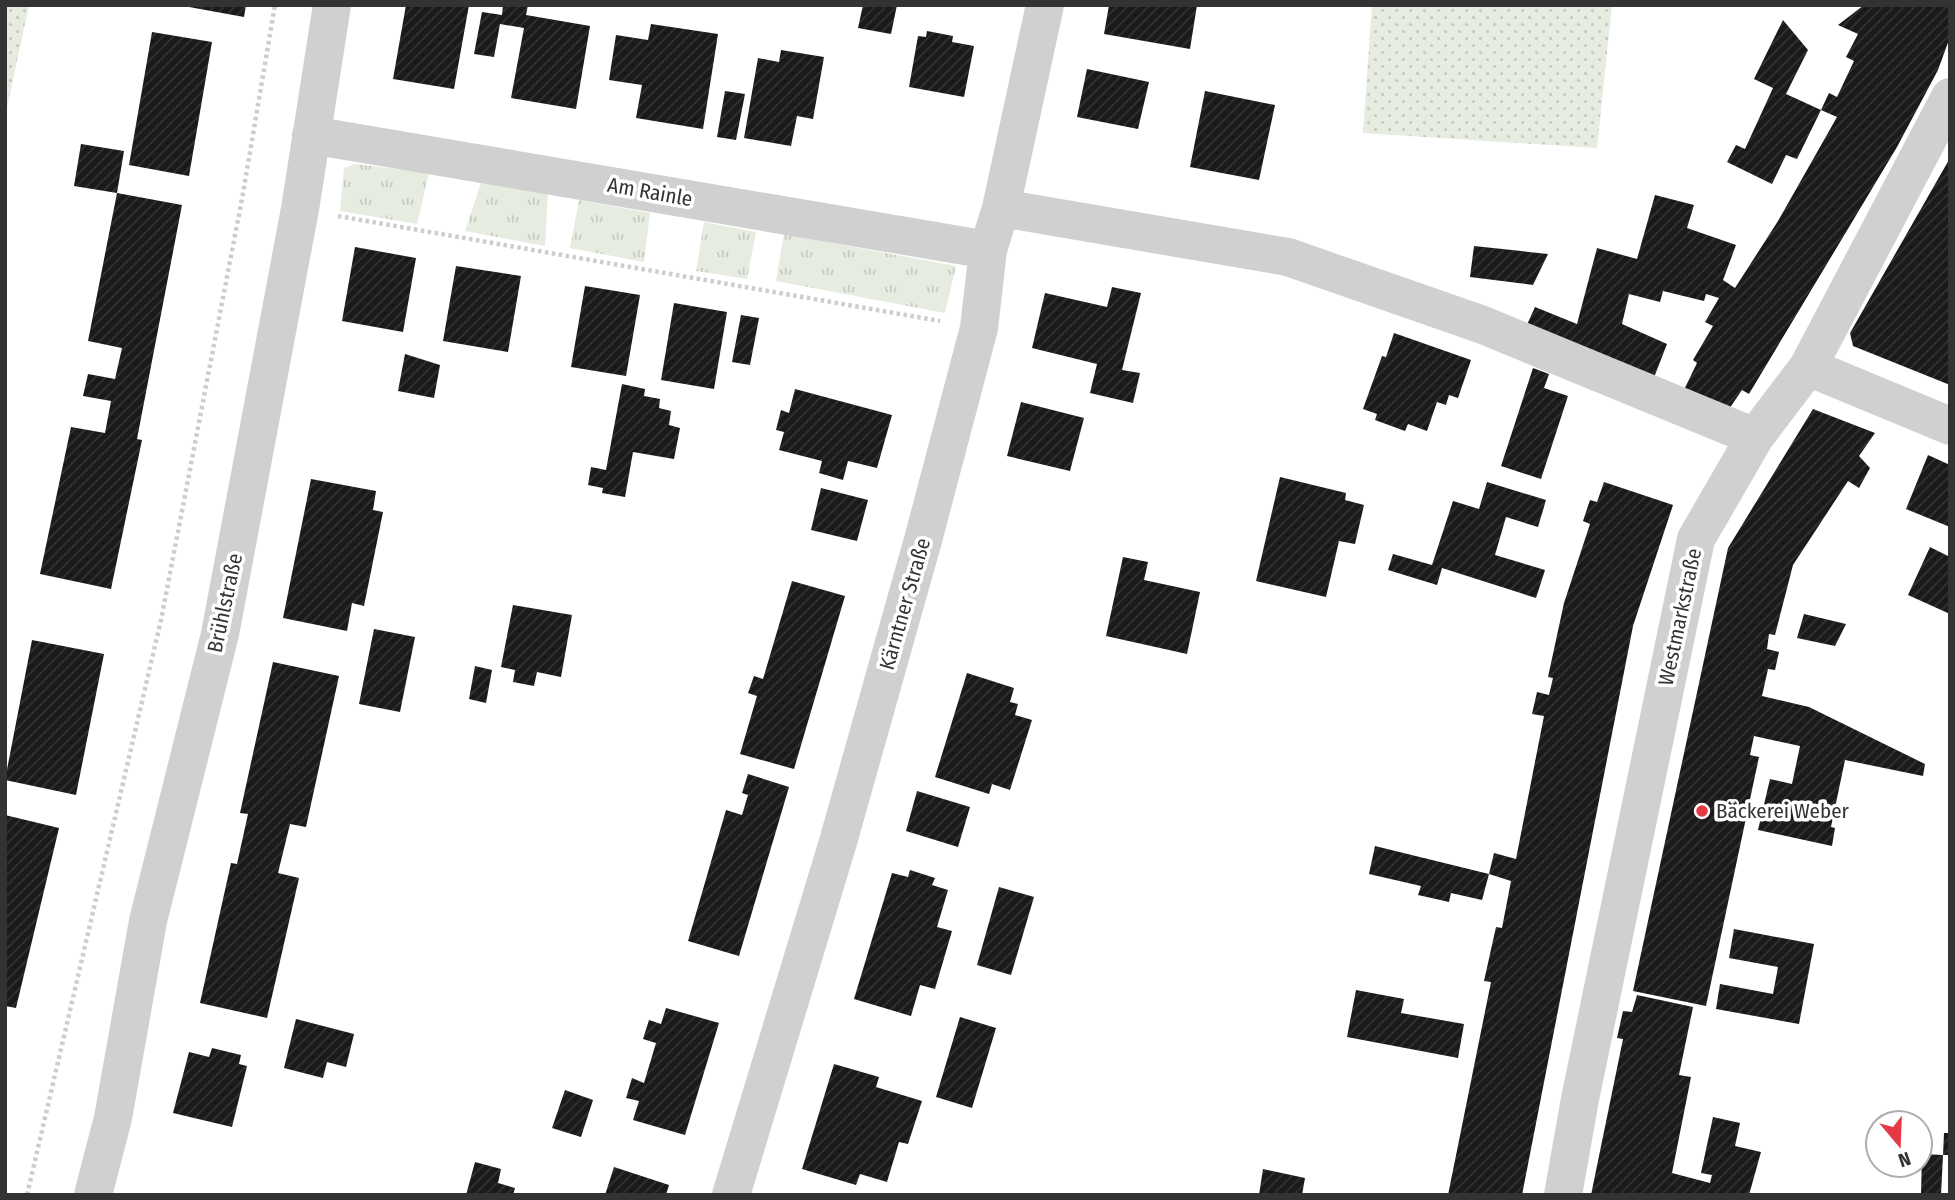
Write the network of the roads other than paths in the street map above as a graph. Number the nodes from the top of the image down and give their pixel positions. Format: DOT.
graph roads {
  1 [pos="332,5"];
  2 [pos="1045,5"];
  3 [pos="1950,97"];
  4 [pos="311,135"];
  5 [pos="1001,208"];
  6 [pos="988,250"];
  7 [pos="1808,367"];
  8 [pos="1950,426"];
  9 [pos="1755,437"];
  10 [pos="93,1195"];
  11 [pos="731,1195"];
  12 [pos="1563,1195"];
  1 -- 4 [label="street, Brühlstraße"];
  2 -- 5 [label="street, Kärntner Straße"];
  3 -- 7 [label="street, Westmarkstraße"];
  4 -- 6 [label="street, Am Rainle"];
  4 -- 10 [label="street, Brühlstraße"];
  5 -- 6 [label="street, Kärntner Straße"];
  5 -- 9 [label="street"];
  6 -- 11 [label="street, Kärntner Straße"];
  7 -- 8 [label="street"];
  7 -- 9 [label="street, Westmarkstraße"];
  9 -- 12 [label="street, Westmarkstraße"];
}
